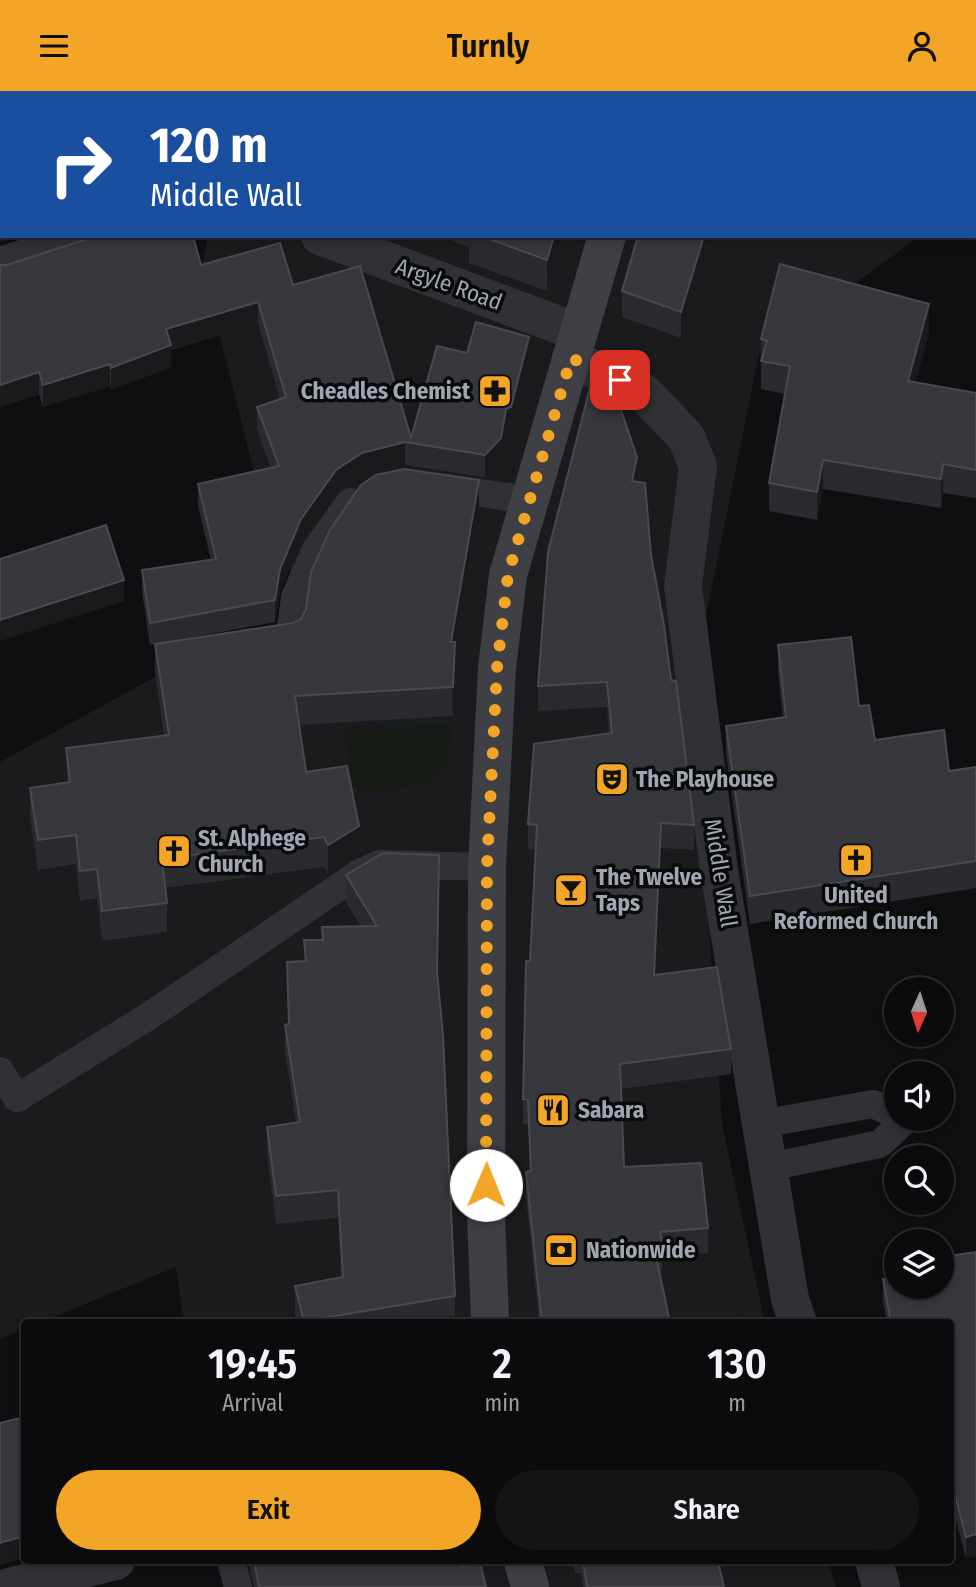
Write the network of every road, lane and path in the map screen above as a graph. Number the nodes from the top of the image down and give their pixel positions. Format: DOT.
graph roads {
  1 [pos="88,238"];
  2 [pos="325,238"];
  3 [pos="606,238"];
  4 [pos="0,266"];
  5 [pos="575,345"];
  6 [pos="415,483"];
  7 [pos="369,489"];
  8 [pos="528,500"];
  9 [pos="238,645"];
  10 [pos="487,867"];
  11 [pos="0,1072"];
  12 [pos="884,1109"];
  13 [pos="761,1124"];
  14 [pos="893,1131"];
  15 [pos="769,1167"];
  16 [pos="490,1319"];
  17 [pos="797,1319"];
  18 [pos="107,1564"];
  19 [pos="233,1564"];
  20 [pos="524,1564"];
  21 [pos="875,1564"];
  22 [pos="58,1581"];
  23 [pos="11,1587"];
  24 [pos="238,1587"];
  25 [pos="530,1587"];
  26 [pos="881,1587"];
  1 -- 4 [label="street"];
  2 -- 5 [label="street, Argyle Road"];
  3 -- 5 [label="main road"];
  5 -- 8 [label="main road"];
  5 -- 13 [label="street, Middle Wall"];
  6 -- 8 [label="lane"];
  7 -- 9 [label="lane"];
  8 -- 10 [label="main road"];
  10 -- 11 [label="lane"];
  10 -- 16 [label="main road"];
  12 -- 13 [label="lane"];
  13 -- 15 [label="street, Middle Wall"];
  14 -- 15 [label="lane"];
  15 -- 17 [label="street, Middle Wall"];
  18 -- 22 [label="street"];
  19 -- 24 [label="lane"];
  20 -- 25 [label="main road"];
  21 -- 26 [label="street"];
  22 -- 23 [label="street"];
}
